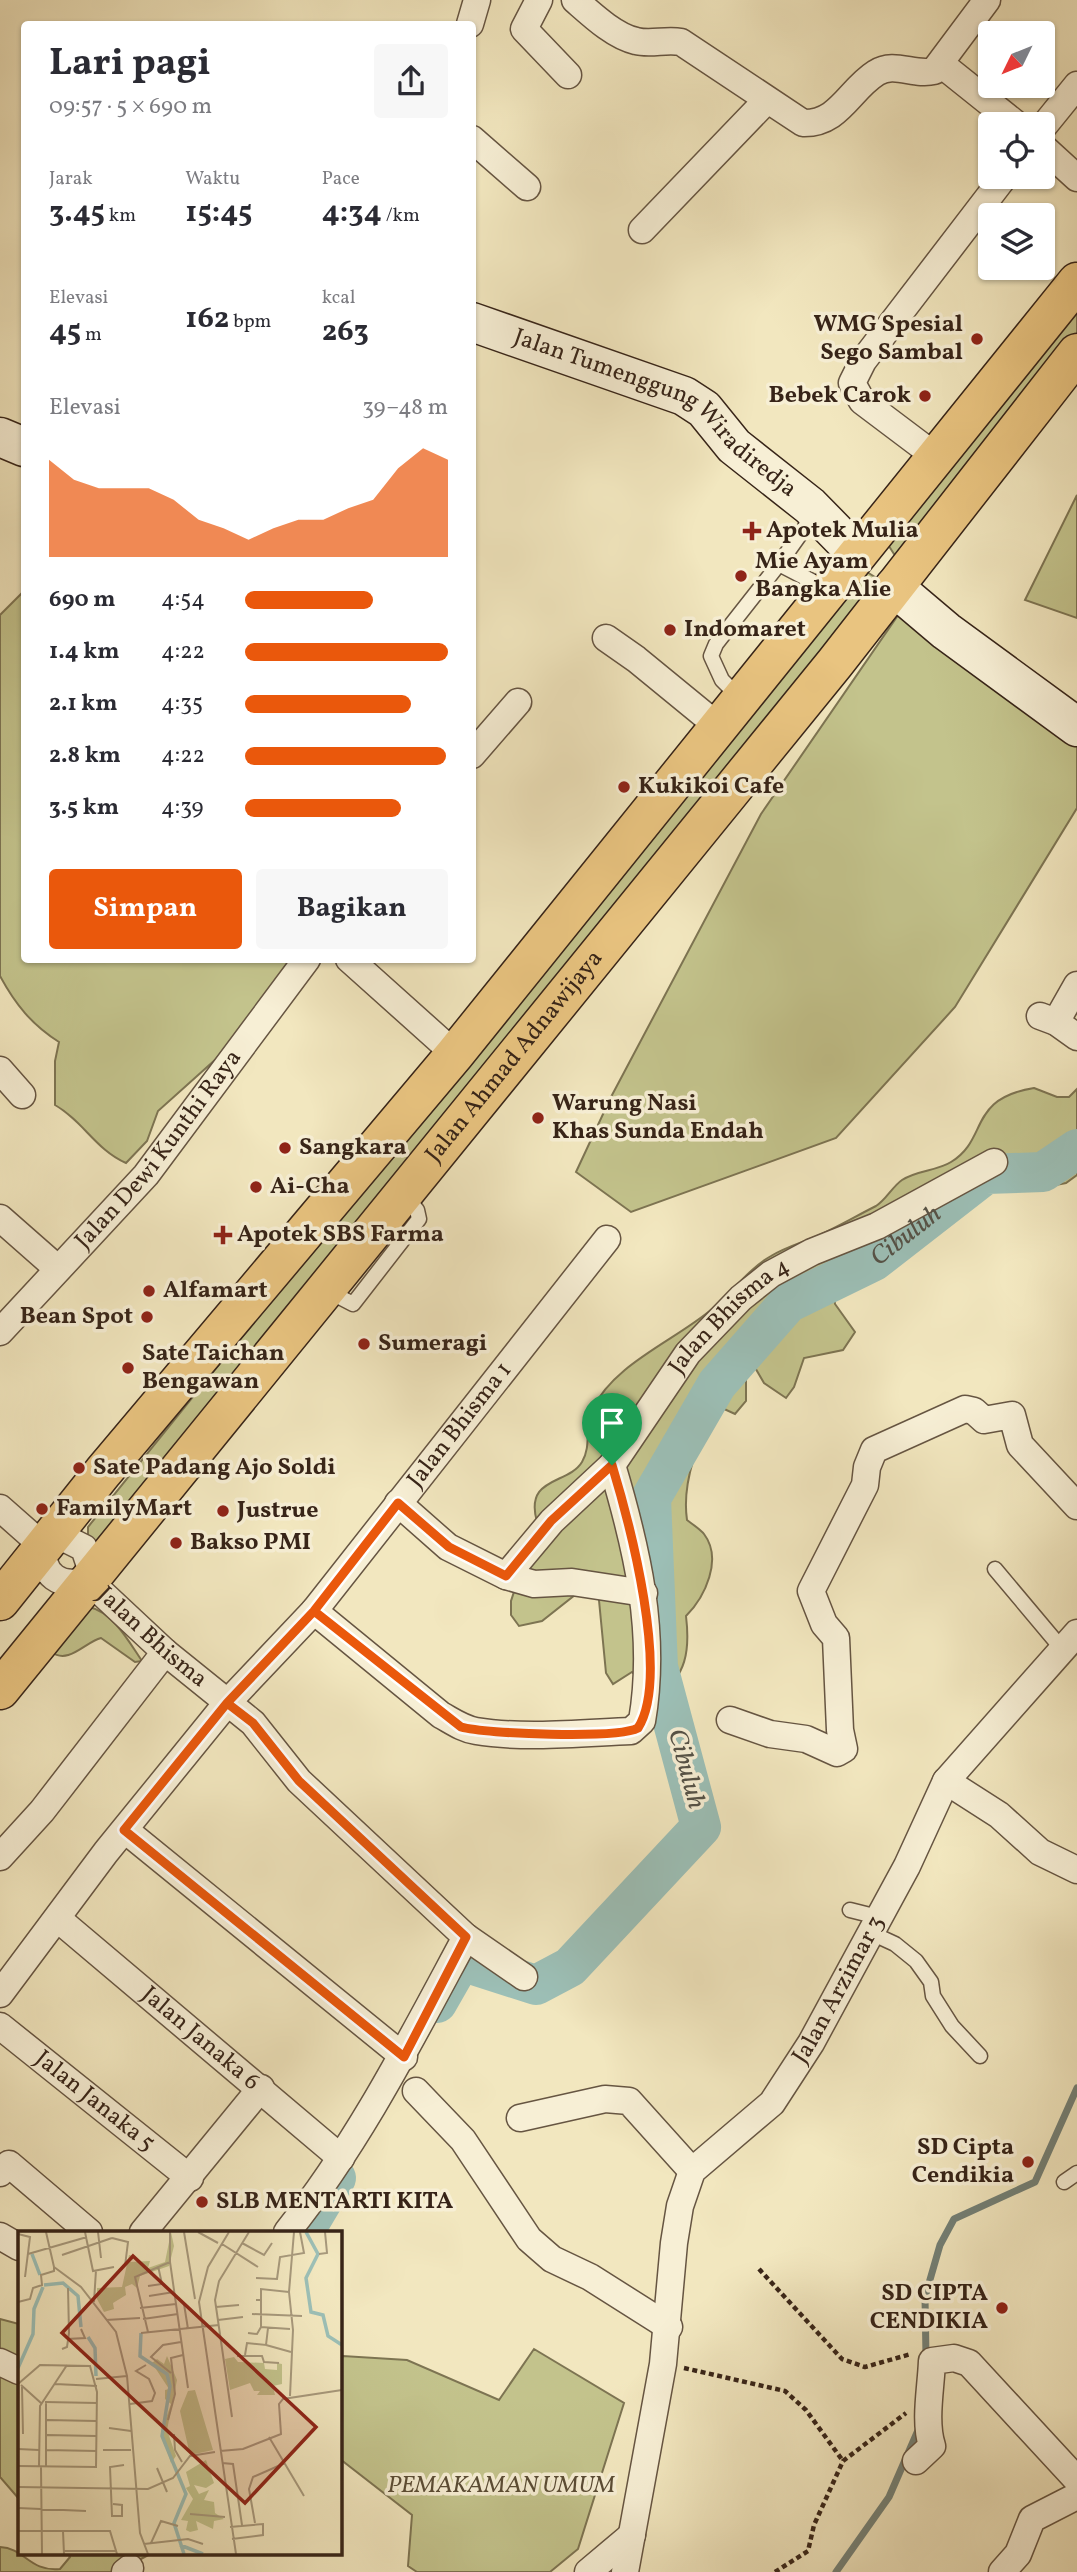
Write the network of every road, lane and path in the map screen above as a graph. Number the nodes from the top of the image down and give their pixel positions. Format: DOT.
graph roads {
  1 [pos="477,0"];
  2 [pos="539,0"];
  3 [pos="575,0"];
  4 [pos="987,0"];
  5 [pos="471,21"];
  6 [pos="941,64"];
  7 [pos="568,75"];
  8 [pos="1077,85"];
  9 [pos="766,101"];
  10 [pos="1001,112"];
  11 [pos="1055,112"];
  12 [pos="476,142"];
  13 [pos="1055,158"];
  14 [pos="1077,178"];
  15 [pos="527,187"];
  16 [pos="995,189"];
  17 [pos="642,230"];
  18 [pos="1077,282"];
  19 [pos="476,323"];
  20 [pos="1077,353"];
  21 [pos="0,436"];
  22 [pos="21,446"];
  23 [pos="935,456"];
  24 [pos="810,506"];
  25 [pos="857,554"];
  26 [pos="779,564"];
  27 [pos="894,587"];
  28 [pos="828,590"];
  29 [pos="606,638"];
  30 [pos="518,702"];
  31 [pos="730,713"];
  32 [pos="1077,727"];
  33 [pos="476,750"];
  34 [pos="304,963"];
  35 [pos="353,963"];
  36 [pos="1077,985"];
  37 [pos="1058,1025"];
  38 [pos="455,1054"];
  39 [pos="0,1070"];
  40 [pos="22,1095"];
  41 [pos="994,1162"];
  42 [pos="0,1217"];
  43 [pos="607,1239"];
  44 [pos="58,1269"];
  45 [pos="0,1332"];
  46 [pos="612,1465"];
  47 [pos="398,1503"];
  48 [pos="1077,1506"];
  49 [pos="0,1508"];
  50 [pos="43,1546"];
  51 [pos="995,1569"];
  52 [pos="506,1576"];
  53 [pos="88,1580"];
  54 [pos="644,1593"];
  55 [pos="0,1601"];
  56 [pos="314,1611"];
  57 [pos="1070,1642"];
  58 [pos="165,1652"];
  59 [pos="0,1689"];
  60 [pos="227,1703"];
  61 [pos="730,1720"];
  62 [pos="946,1781"];
  63 [pos="124,1830"];
  64 [pos="0,1857"];
  65 [pos="1077,1870"];
  66 [pos="850,1910"];
  67 [pos="58,1919"];
  68 [pos="874,1925"];
  69 [pos="466,1937"];
  70 [pos="524,1977"];
  71 [pos="0,1994"];
  72 [pos="0,2026"];
  73 [pos="980,2056"];
  74 [pos="404,2057"];
  75 [pos="261,2088"];
  76 [pos="416,2091"];
  77 [pos="520,2118"];
  78 [pos="341,2158"];
  79 [pos="692,2171"];
  80 [pos="1077,2173"];
  81 [pos="0,2174"];
  82 [pos="190,2178"];
  83 [pos="1065,2182"];
  84 [pos="88,2231"];
  85 [pos="144,2231"];
  86 [pos="288,2231"];
  87 [pos="0,2236"];
  88 [pos="18,2246"];
  89 [pos="759,2269"];
  90 [pos="668,2327"];
  91 [pos="908,2353"];
  92 [pos="0,2362"];
  93 [pos="663,2364"];
  94 [pos="18,2371"];
  95 [pos="913,2408"];
  96 [pos="843,2461"];
  97 [pos="916,2461"];
  98 [pos="1077,2480"];
  99 [pos="1077,2496"];
  100 [pos="632,2535"];
  101 [pos="775,2571"];
  102 [pos="588,2572"];
  103 [pos="625,2572"];
  104 [pos="1002,2572"];
  1 -- 5 [label="street"];
  2 -- 7 [label="street"];
  3 -- 9 [label="street"];
  4 -- 6 [label="street"];
  6 -- 9 [label="street"];
  6 -- 10 [label="street"];
  8 -- 11 [label="street"];
  9 -- 17 [label="street"];
  12 -- 15 [label="street"];
  13 -- 14 [label="street"];
  16 -- 23 [label="street"];
  18 -- 23 [label="main road, Jalan Ahmad Adnawijaya"];
  19 -- 24 [label="street, Jalan Tumenggung Wiradiredja"];
  20 -- 27 [label="main road, Jalan Ahmad Adnawijaya"];
  21 -- 22 [label="street"];
  23 -- 25 [label="main road, Jalan Ahmad Adnawijaya"];
  24 -- 25 [label="street, Jalan Tumenggung Wiradiredja"];
  24 -- 26 [label="lane"];
  25 -- 28 [label="main road, Jalan Ahmad Adnawijaya"];
  26 -- 28 [label="lane"];
  26 -- 31 [label="lane"];
  27 -- 32 [label="street"];
  27 -- 53 [label="main road, Jalan Ahmad Adnawijaya"];
  28 -- 31 [label="main road, Jalan Ahmad Adnawijaya"];
  29 -- 31 [label="street"];
  30 -- 33 [label="street"];
  31 -- 38 [label="main road, Jalan Ahmad Adnawijaya"];
  34 -- 44 [label="street, Jalan Dewi Kunthi Raya"];
  35 -- 38 [label="street"];
  36 -- 37 [label="street"];
  38 -- 50 [label="main road, Jalan Ahmad Adnawijaya"];
  39 -- 40 [label="street"];
  41 -- 46 [label="street, Jalan Bhisma 4"];
  42 -- 44 [label="street"];
  43 -- 47 [label="street, Jalan Bhisma 1"];
  44 -- 45 [label="street, Jalan Dewi Kunthi Raya"];
  46 -- 52 [label="street, Jalan Bhisma 4"];
  46 -- 54 [label="street"];
  47 -- 52 [label="street"];
  47 -- 56 [label="street, Jalan Bhisma 1"];
  48 -- 61 [label="street"];
  49 -- 50 [label="street"];
  50 -- 53 [label="street"];
  50 -- 55 [label="main road, Jalan Ahmad Adnawijaya"];
  51 -- 57 [label="lane"];
  52 -- 54 [label="street"];
  53 -- 58 [label="street, Jalan Bhisma"];
  53 -- 59 [label="main road, Jalan Ahmad Adnawijaya"];
  54 -- 56 [label="street"];
  56 -- 60 [label="street, Jalan Bhisma 1"];
  57 -- 62 [label="street, Jalan Arzimar 3"];
  58 -- 60 [label="street, Jalan Bhisma"];
  58 -- 64 [label="street"];
  60 -- 63 [label="street, Jalan Bhisma 1"];
  60 -- 69 [label="street, Jalan Bhisma"];
  62 -- 65 [label="street"];
  62 -- 68 [label="street, Jalan Arzimar 3"];
  63 -- 67 [label="street, Jalan Bhisma 1"];
  63 -- 74 [label="street"];
  66 -- 68 [label="lane"];
  67 -- 71 [label="street, Jalan Bhisma 1"];
  67 -- 75 [label="street, Jalan Janaka 6"];
  68 -- 73 [label="lane"];
  68 -- 79 [label="street, Jalan Arzimar 3"];
  69 -- 70 [label="street, Jalan Bhisma"];
  69 -- 74 [label="street"];
  72 -- 82 [label="street, Jalan Janaka 5"];
  74 -- 78 [label="street"];
  75 -- 78 [label="street, Jalan Janaka 6"];
  75 -- 82 [label="street"];
  76 -- 90 [label="street"];
  77 -- 79 [label="street"];
  78 -- 86 [label="street"];
  79 -- 90 [label="street"];
  80 -- 83 [label="lane"];
  81 -- 84 [label="street"];
  82 -- 85 [label="street"];
  87 -- 88 [label="street"];
  89 -- 91 [label="path"];
  90 -- 93 [label="street"];
  92 -- 94 [label="street"];
  93 -- 96 [label="path"];
  93 -- 100 [label="street"];
  95 -- 96 [label="path"];
  96 -- 101 [label="path"];
  97 -- 98 [label="street"];
  99 -- 104 [label="street"];
  100 -- 102 [label="street"];
  100 -- 103 [label="street"];
}
